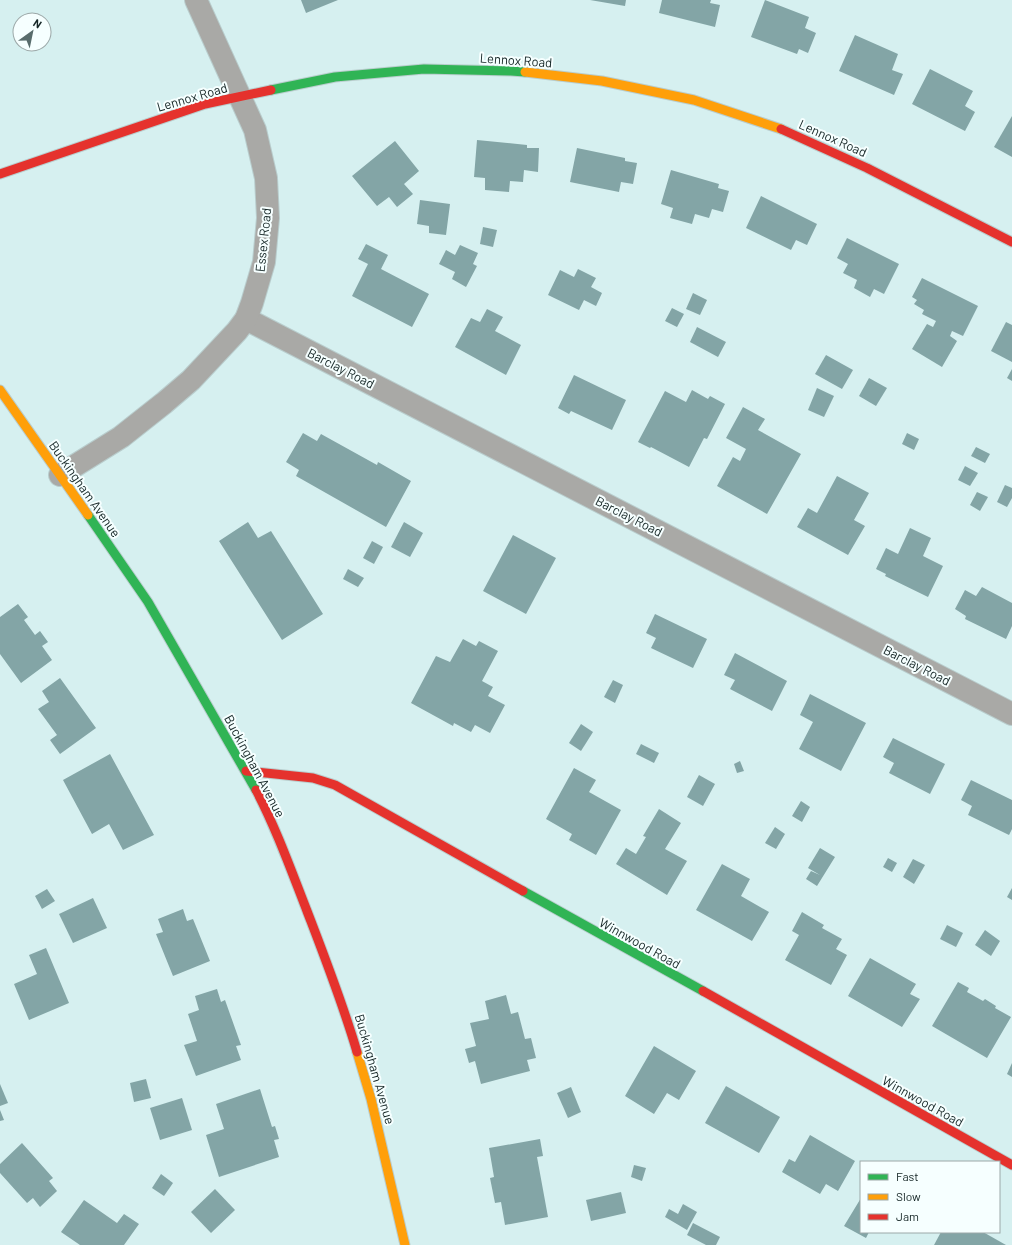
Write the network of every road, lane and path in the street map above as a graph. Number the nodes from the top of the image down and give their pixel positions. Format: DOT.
graph roads {
  1 [pos="196,0"];
  2 [pos="240,96"];
  3 [pos="0,174"];
  4 [pos="1012,242"];
  5 [pos="246,319"];
  6 [pos="0,390"];
  7 [pos="60,475"];
  8 [pos="1012,714"];
  9 [pos="246,771"];
  10 [pos="1012,1165"];
  11 [pos="405,1245"];
  1 -- 2 [label="street, Essex Road"];
  2 -- 3 [label="street, Lennox Road"];
  2 -- 4 [label="street, Lennox Road"];
  2 -- 5 [label="street, Essex Road"];
  5 -- 7 [label="street, Essex Road"];
  5 -- 8 [label="street, Barclay Road"];
  6 -- 7 [label="street, Buckingham Avenue"];
  7 -- 9 [label="street, Buckingham Avenue"];
  9 -- 10 [label="street, Winnwood Road"];
  9 -- 11 [label="street, Buckingham Avenue"];
}
